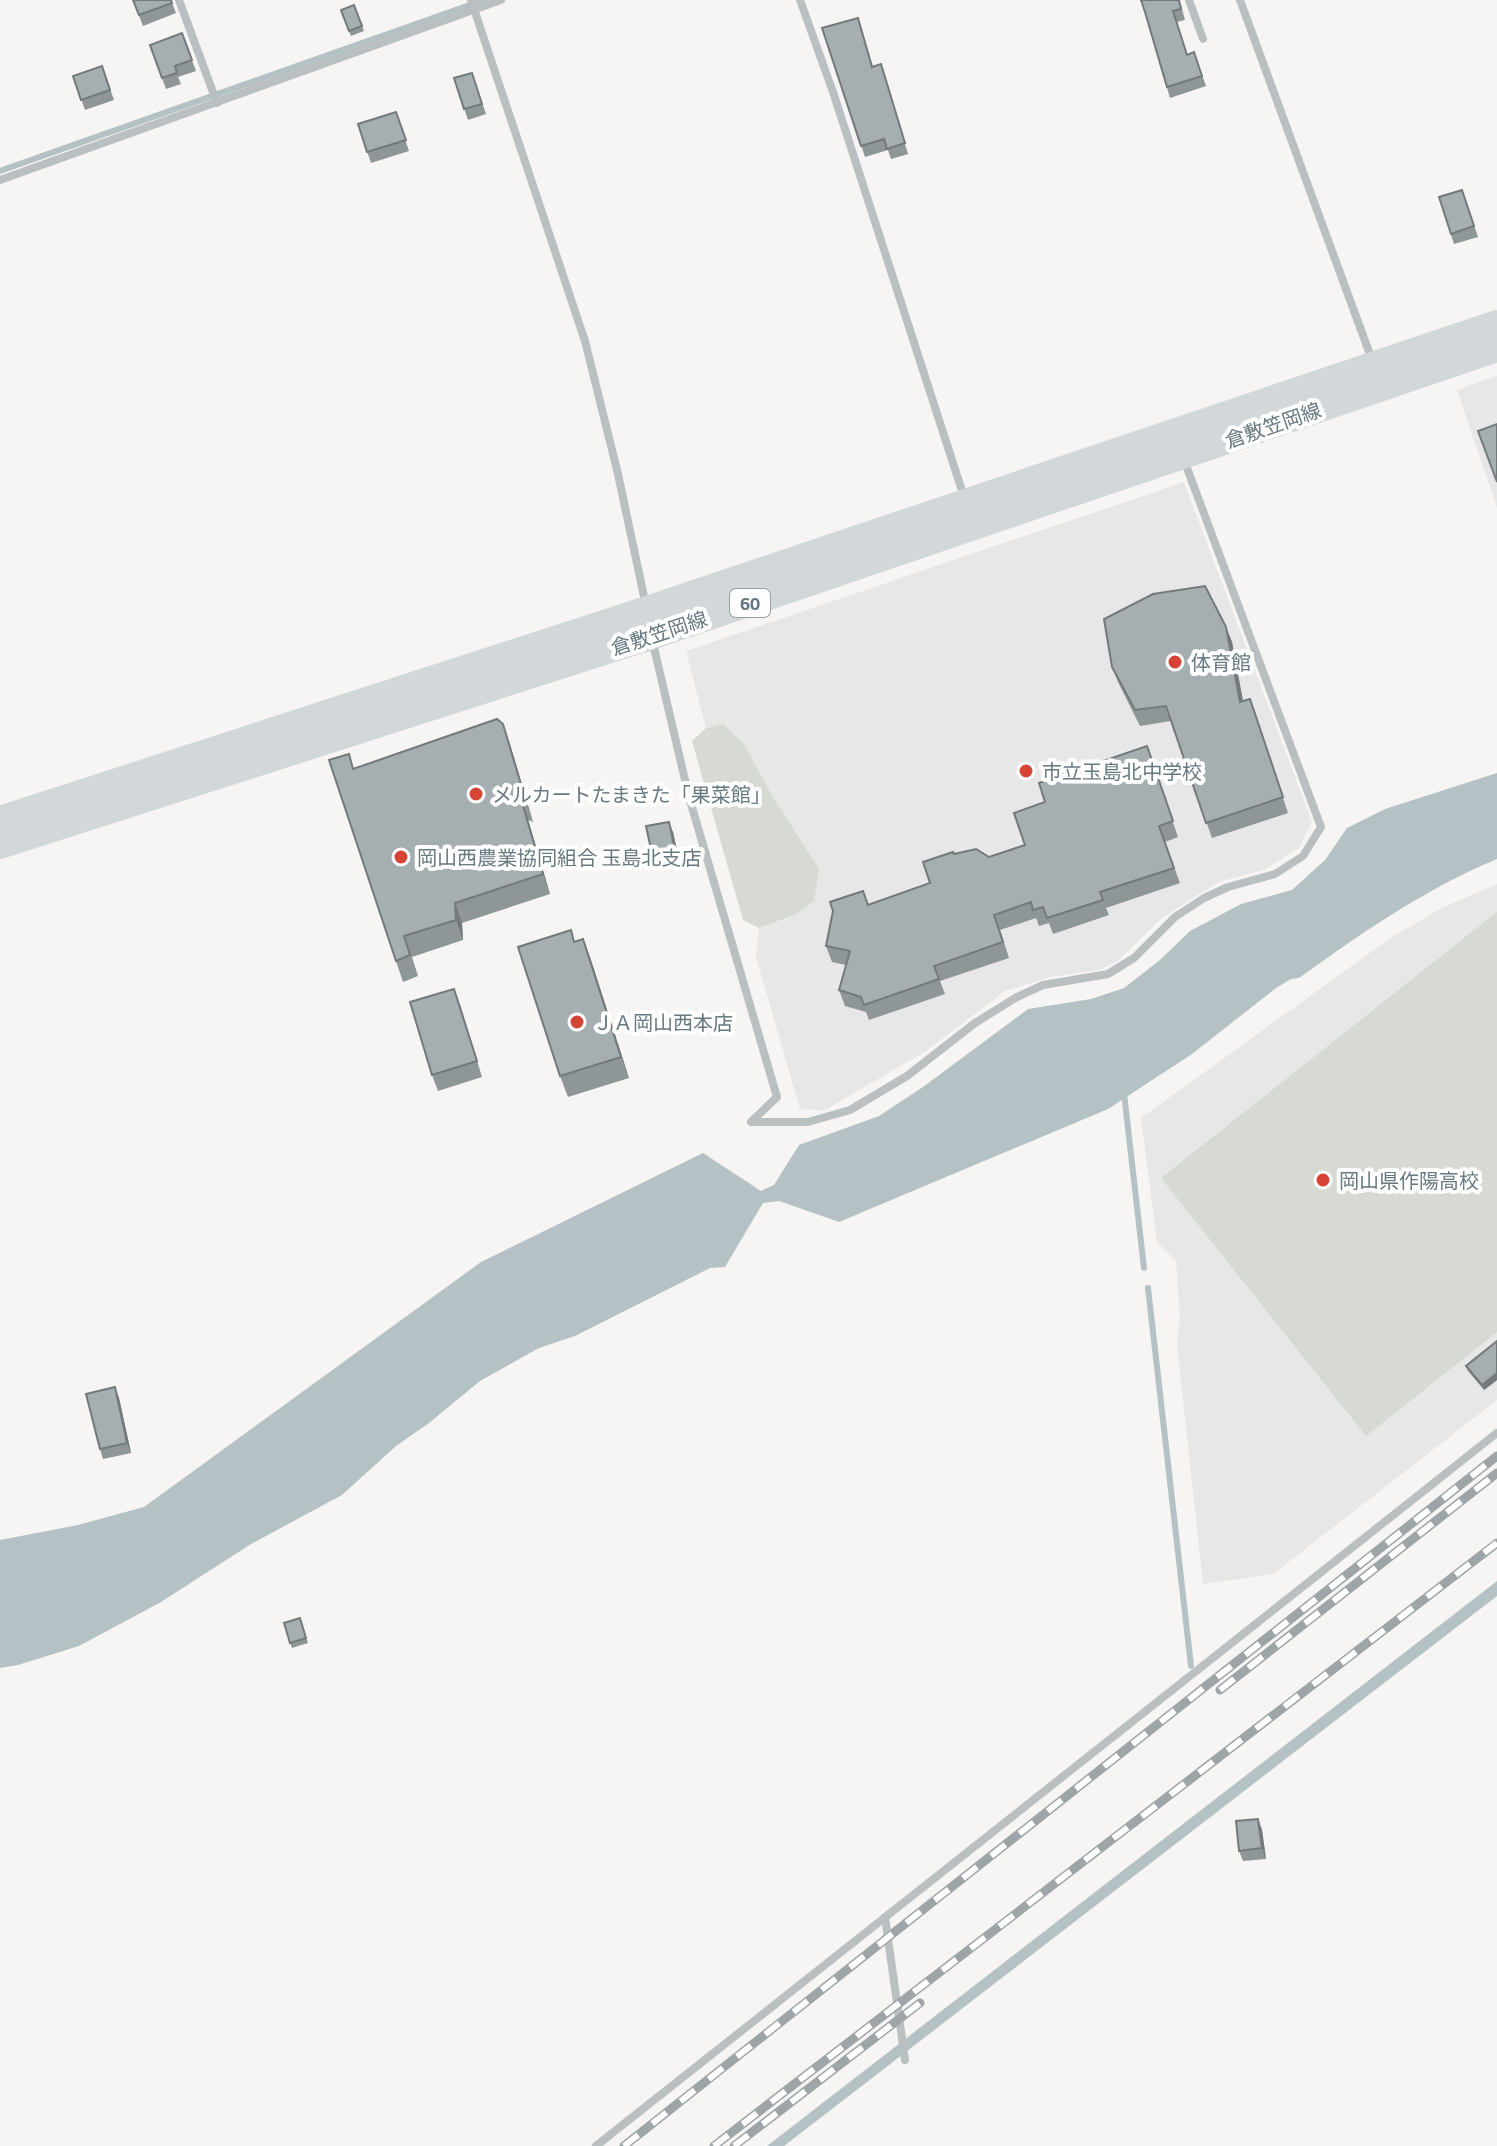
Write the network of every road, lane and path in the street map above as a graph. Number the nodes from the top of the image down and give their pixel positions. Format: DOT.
graph roads {
  1 [pos="179,0"];
  2 [pos="471,0"];
  3 [pos="501,0"];
  4 [pos="800,0"];
  5 [pos="1189,0"];
  6 [pos="1240,0"];
  7 [pos="474,10"];
  8 [pos="1203,39"];
  9 [pos="217,103"];
  10 [pos="0,180"];
  11 [pos="1497,324"];
  12 [pos="1497,348"];
  13 [pos="1378,376"];
  14 [pos="1181,443"];
  15 [pos="970,514"];
  16 [pos="649,623"];
  17 [pos="0,820"];
  18 [pos="0,845"];
  19 [pos="1497,1433"];
  20 [pos="885,1917"];
  21 [pos="904,2058"];
  22 [pos="596,2146"];
  1 -- 9 [label="street"];
  2 -- 7 [label="street"];
  3 -- 7 [label="street"];
  4 -- 15 [label="street"];
  5 -- 8 [label="street"];
  6 -- 13 [label="street"];
  7 -- 9 [label="street"];
  7 -- 16 [label="street"];
  9 -- 10 [label="street"];
  11 -- 13 [label="main road, 倉敷笠岡線 / 60"];
  12 -- 13 [label="main road, 倉敷笠岡線 / 60"];
  13 -- 14 [label="main road, 倉敷笠岡線 / 60"];
  14 -- 15 [label="main road, 倉敷笠岡線 / 60"];
  14 -- 16 [label="street"];
  15 -- 16 [label="main road, 倉敷笠岡線 / 60"];
  16 -- 17 [label="main road, 倉敷笠岡線 / 60"];
  16 -- 18 [label="main road, 倉敷笠岡線 / 60"];
  19 -- 20 [label="street"];
  20 -- 21 [label="street"];
  20 -- 22 [label="street"];
}
